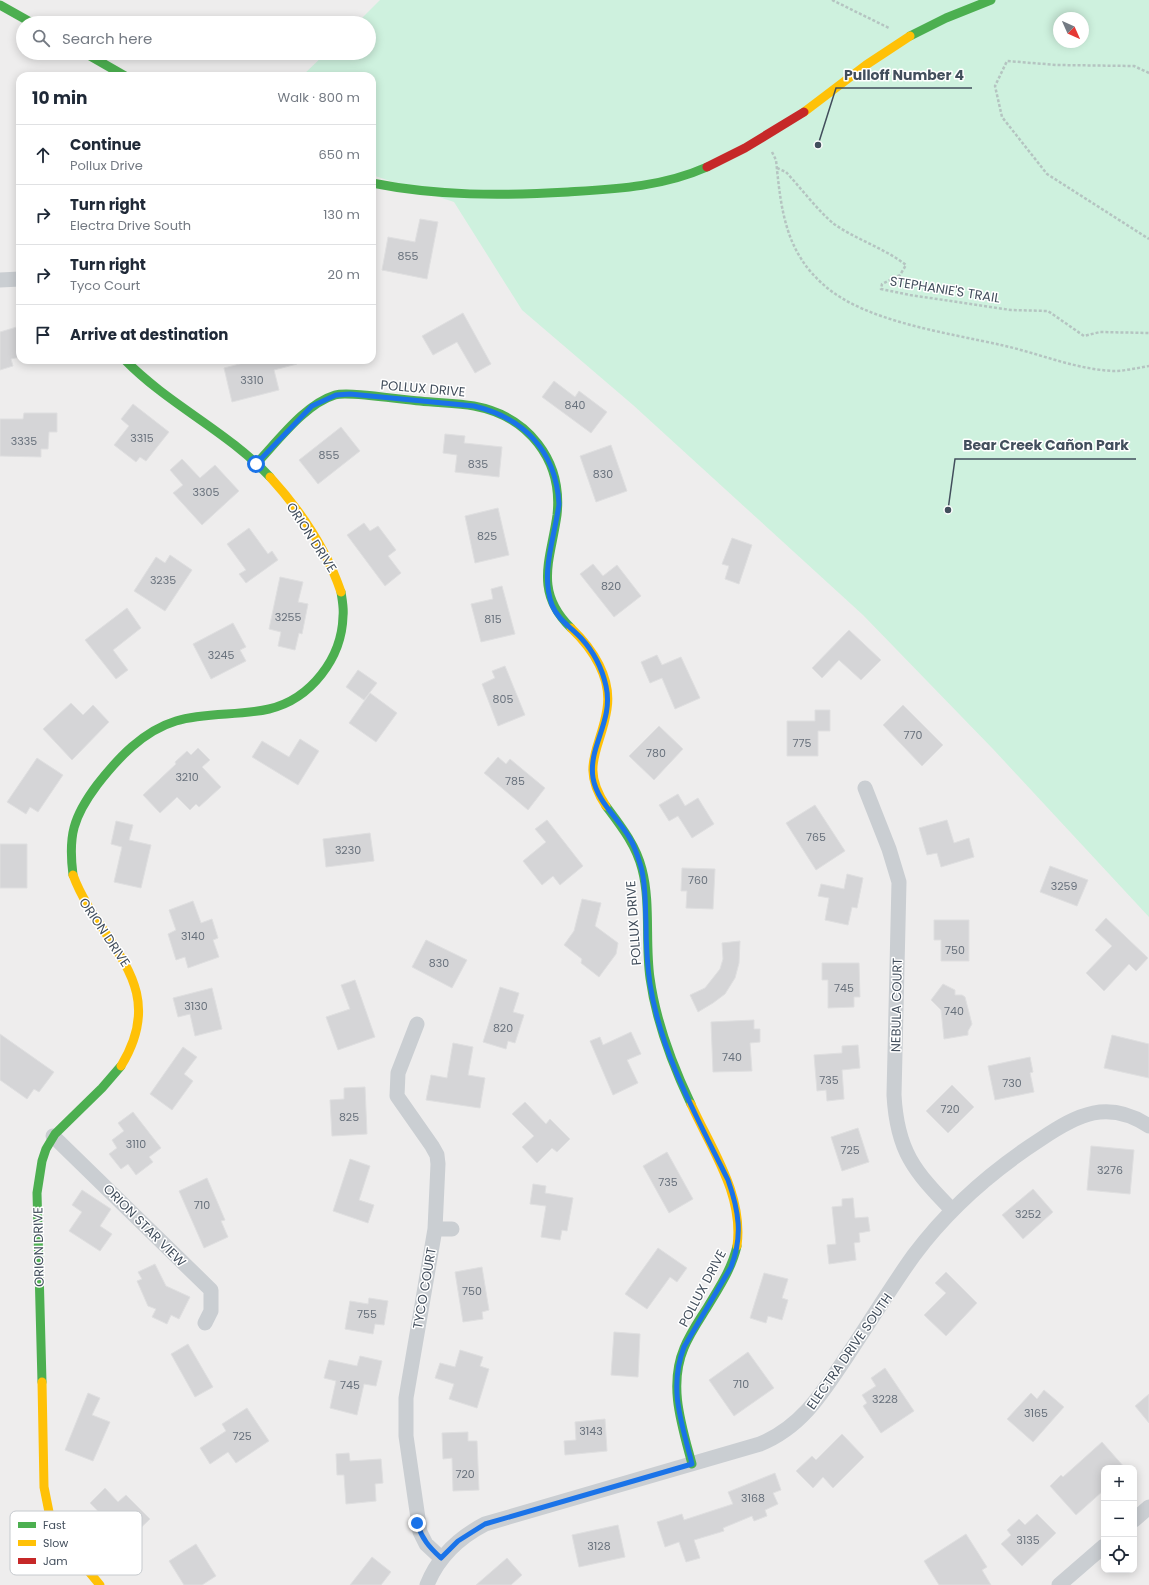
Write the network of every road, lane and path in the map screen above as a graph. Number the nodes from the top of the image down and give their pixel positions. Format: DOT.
graph roads {
  1 [pos="832,0"];
  2 [pos="991,0"];
  3 [pos="0,6"];
  4 [pos="19,16"];
  5 [pos="908,38"];
  6 [pos="96,60"];
  7 [pos="118,72"];
  8 [pos="1149,73"];
  9 [pos="762,138"];
  10 [pos="777,168"];
  11 [pos="376,184"];
  12 [pos="1149,239"];
  13 [pos="16,279"];
  14 [pos="0,280"];
  15 [pos="1149,333"];
  16 [pos="129,364"];
  17 [pos="1149,366"];
  18 [pos="256,464"];
  19 [pos="865,788"];
  20 [pos="417,1024"];
  21 [pos="1149,1126"];
  22 [pos="53,1136"];
  23 [pos="952,1210"];
  24 [pos="435,1229"];
  25 [pos="452,1229"];
  26 [pos="205,1323"];
  27 [pos="692,1464"];
  28 [pos="1149,1507"];
  29 [pos="49,1511"];
  30 [pos="1137,1517"];
  31 [pos="1101,1549"];
  32 [pos="441,1558"];
  33 [pos="92,1575"];
  34 [pos="100,1585"];
  35 [pos="427,1585"];
  36 [pos="1059,1585"];
  1 -- 5 [label="path"];
  2 -- 5 [label="street"];
  3 -- 4 [label="street"];
  5 -- 9 [label="street"];
  6 -- 7 [label="street"];
  8 -- 12 [label="path"];
  9 -- 10 [label="path"];
  9 -- 11 [label="street"];
  10 -- 15 [label="path, STEPHANIE'S TRAIL"];
  10 -- 17 [label="path"];
  13 -- 14 [label="street"];
  16 -- 18 [label="street, ORION DRIVE"];
  18 -- 22 [label="street, ORION DRIVE"];
  18 -- 27 [label="street, POLLUX DRIVE"];
  19 -- 23 [label="street, NEBULA COURT"];
  20 -- 24 [label="street, TYCO COURT"];
  21 -- 23 [label="street, ELECTRA DRIVE SOUTH"];
  22 -- 26 [label="street, ORION STAR VIEW"];
  22 -- 29 [label="street, ORION DRIVE"];
  23 -- 27 [label="street, ELECTRA DRIVE SOUTH"];
  24 -- 25 [label="street"];
  24 -- 32 [label="street, TYCO COURT"];
  27 -- 32 [label="street, ELECTRA DRIVE SOUTH"];
  28 -- 30 [label="street"];
  31 -- 36 [label="street"];
  32 -- 35 [label="street, ELECTRA DRIVE SOUTH"];
  33 -- 34 [label="street, ORION DRIVE"];
}
